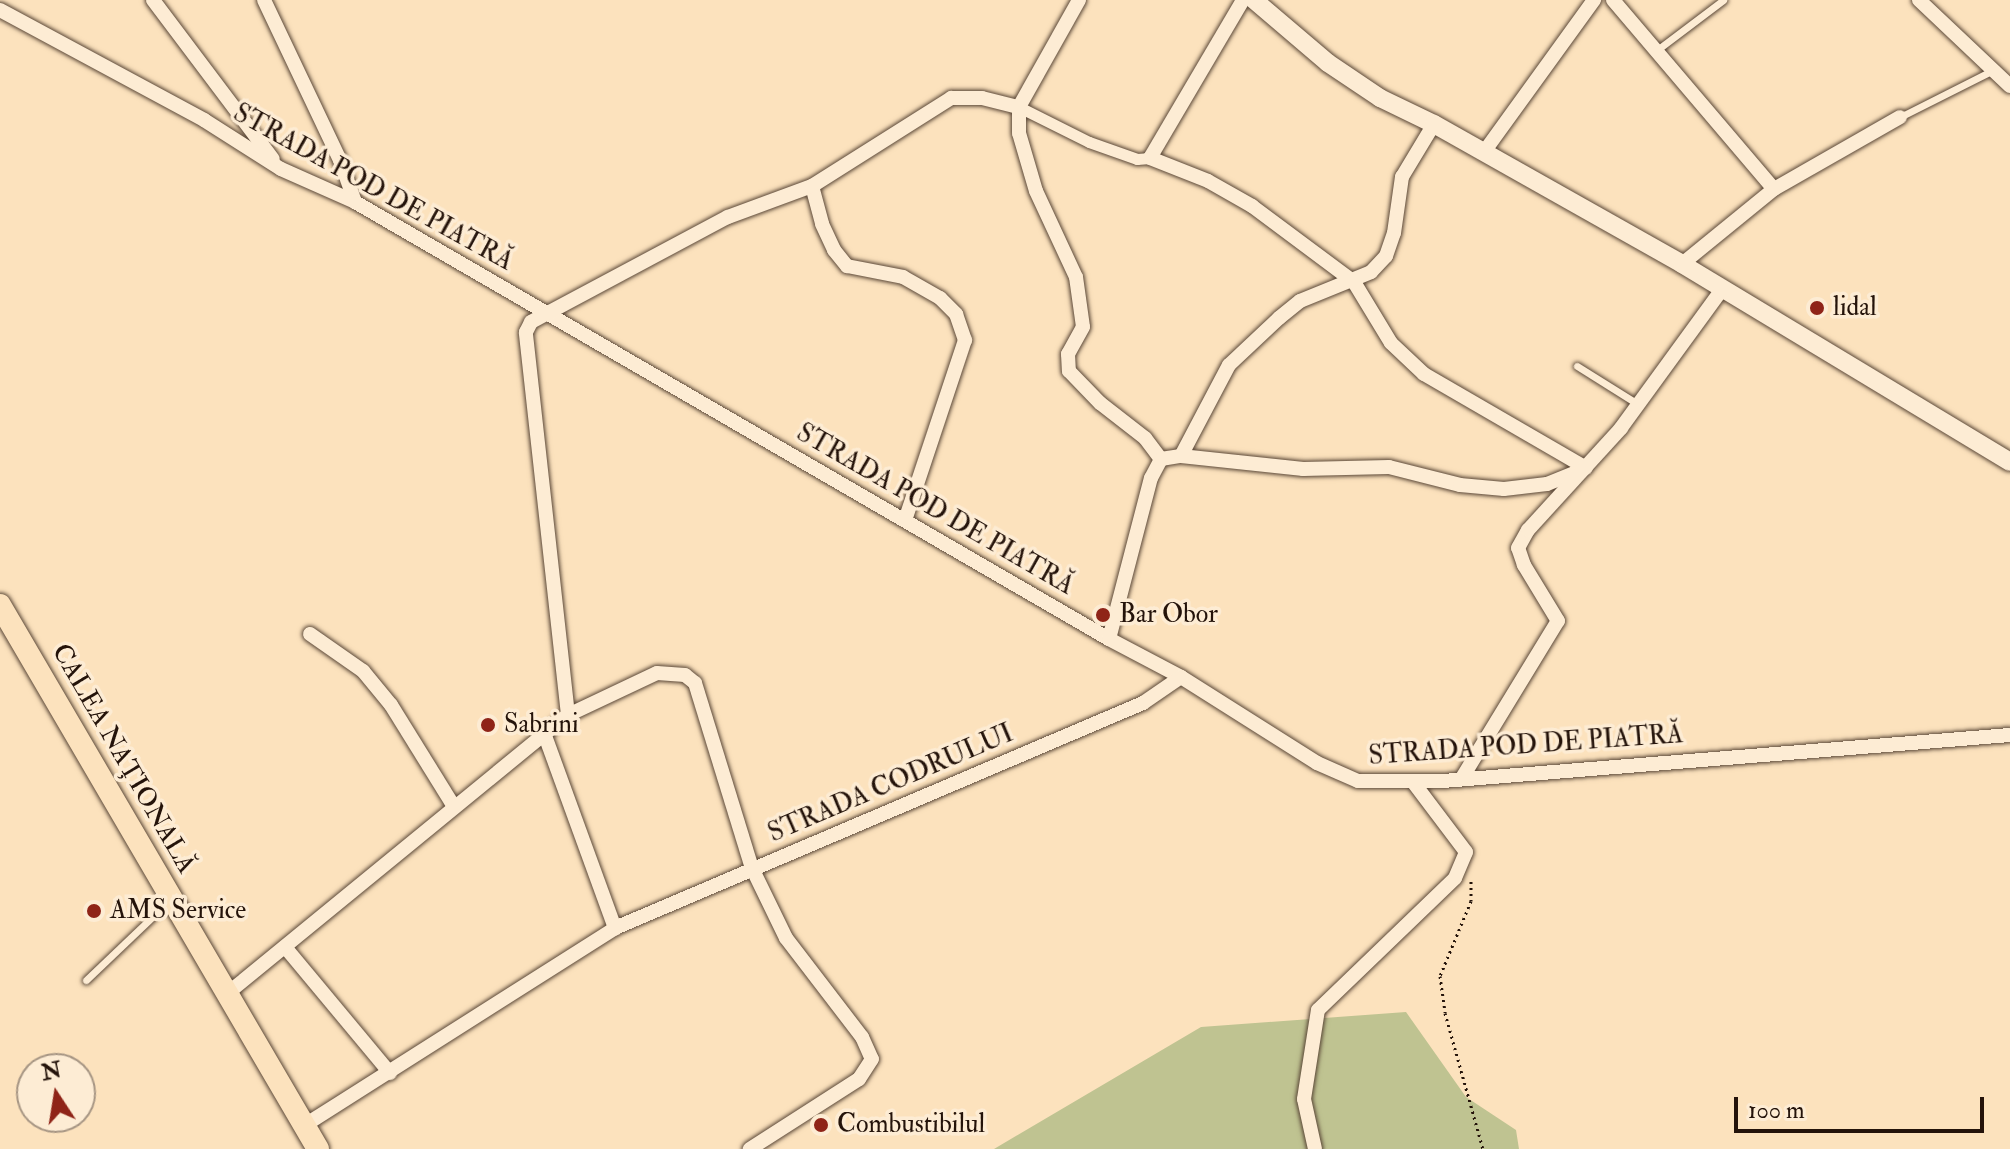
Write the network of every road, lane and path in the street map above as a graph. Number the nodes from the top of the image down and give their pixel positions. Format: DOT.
graph roads {
  1 [pos="153,0"];
  2 [pos="264,0"];
  3 [pos="1079,0"];
  4 [pos="1243,0"];
  5 [pos="1254,0"];
  6 [pos="1594,0"];
  7 [pos="1613,0"];
  8 [pos="1723,0"];
  9 [pos="1919,0"];
  10 [pos="0,10"];
  11 [pos="1655,52"];
  12 [pos="1991,71"];
  13 [pos="2010,86"];
  14 [pos="1019,107"];
  15 [pos="1900,117"];
  16 [pos="1434,124"];
  17 [pos="1484,152"];
  18 [pos="1150,158"];
  19 [pos="281,169"];
  20 [pos="812,186"];
  21 [pos="1774,189"];
  22 [pos="355,202"];
  23 [pos="1682,264"];
  24 [pos="1354,282"];
  25 [pos="1721,291"];
  26 [pos="546,314"];
  27 [pos="1577,366"];
  28 [pos="1636,403"];
  29 [pos="1181,456"];
  30 [pos="1161,459"];
  31 [pos="2010,462"];
  32 [pos="1586,468"];
  33 [pos="905,520"];
  34 [pos="0,605"];
  35 [pos="310,634"];
  36 [pos="1109,639"];
  37 [pos="1181,677"];
  38 [pos="568,715"];
  39 [pos="544,733"];
  40 [pos="2010,735"];
  41 [pos="1462,778"];
  42 [pos="1413,782"];
  43 [pos="453,805"];
  44 [pos="752,868"];
  45 [pos="1472,871"];
  46 [pos="172,899"];
  47 [pos="615,928"];
  48 [pos="285,947"];
  49 [pos="86,980"];
  50 [pos="228,993"];
  51 [pos="390,1073"];
  52 [pos="305,1125"];
  53 [pos="318,1149"];
  54 [pos="750,1149"];
  55 [pos="1315,1149"];
  56 [pos="1483,1149"];
  1 -- 19 [label="street"];
  2 -- 22 [label="street"];
  3 -- 14 [label="street"];
  4 -- 18 [label="street"];
  5 -- 16 [label="street"];
  6 -- 17 [label="street"];
  7 -- 11 [label="street"];
  8 -- 11 [label="lane"];
  9 -- 12 [label="street"];
  10 -- 19 [label="street, STRADA POD DE PIATRĂ"];
  11 -- 21 [label="street"];
  12 -- 13 [label="street"];
  12 -- 15 [label="lane"];
  14 -- 18 [label="street"];
  14 -- 20 [label="street"];
  14 -- 30 [label="street"];
  15 -- 21 [label="street"];
  16 -- 17 [label="street"];
  16 -- 24 [label="street"];
  17 -- 23 [label="street"];
  18 -- 24 [label="street"];
  19 -- 22 [label="street, STRADA POD DE PIATRĂ"];
  20 -- 26 [label="street"];
  20 -- 33 [label="street"];
  21 -- 23 [label="street"];
  22 -- 26 [label="street, STRADA POD DE PIATRĂ"];
  23 -- 25 [label="street"];
  24 -- 29 [label="street"];
  24 -- 32 [label="street"];
  25 -- 28 [label="street"];
  25 -- 31 [label="street"];
  26 -- 33 [label="street, STRADA POD DE PIATRĂ"];
  26 -- 38 [label="street"];
  27 -- 28 [label="lane"];
  28 -- 32 [label="street"];
  29 -- 30 [label="street"];
  29 -- 32 [label="street"];
  30 -- 36 [label="street"];
  32 -- 41 [label="street"];
  33 -- 36 [label="street, STRADA POD DE PIATRĂ"];
  34 -- 46 [label="main road, CALEA NAȚIONALĂ"];
  35 -- 43 [label="street"];
  36 -- 37 [label="street, STRADA POD DE PIATRĂ"];
  37 -- 42 [label="street, STRADA POD DE PIATRĂ"];
  37 -- 44 [label="street, STRADA CODRULUI"];
  38 -- 39 [label="street"];
  38 -- 44 [label="street"];
  39 -- 43 [label="street"];
  39 -- 47 [label="street"];
  40 -- 41 [label="street, STRADA POD DE PIATRĂ"];
  41 -- 42 [label="street, STRADA POD DE PIATRĂ"];
  42 -- 55 [label="street"];
  43 -- 48 [label="street"];
  44 -- 47 [label="street, STRADA CODRULUI"];
  44 -- 54 [label="street"];
  45 -- 56 [label="path"];
  46 -- 49 [label="lane"];
  46 -- 50 [label="main road, CALEA NAȚIONALĂ"];
  47 -- 51 [label="street, STRADA CODRULUI"];
  48 -- 50 [label="street"];
  48 -- 51 [label="street"];
  50 -- 52 [label="main road, CALEA NAȚIONALĂ"];
  51 -- 52 [label="street, STRADA CODRULUI"];
  52 -- 53 [label="main road, CALEA NAȚIONALĂ"];
}
